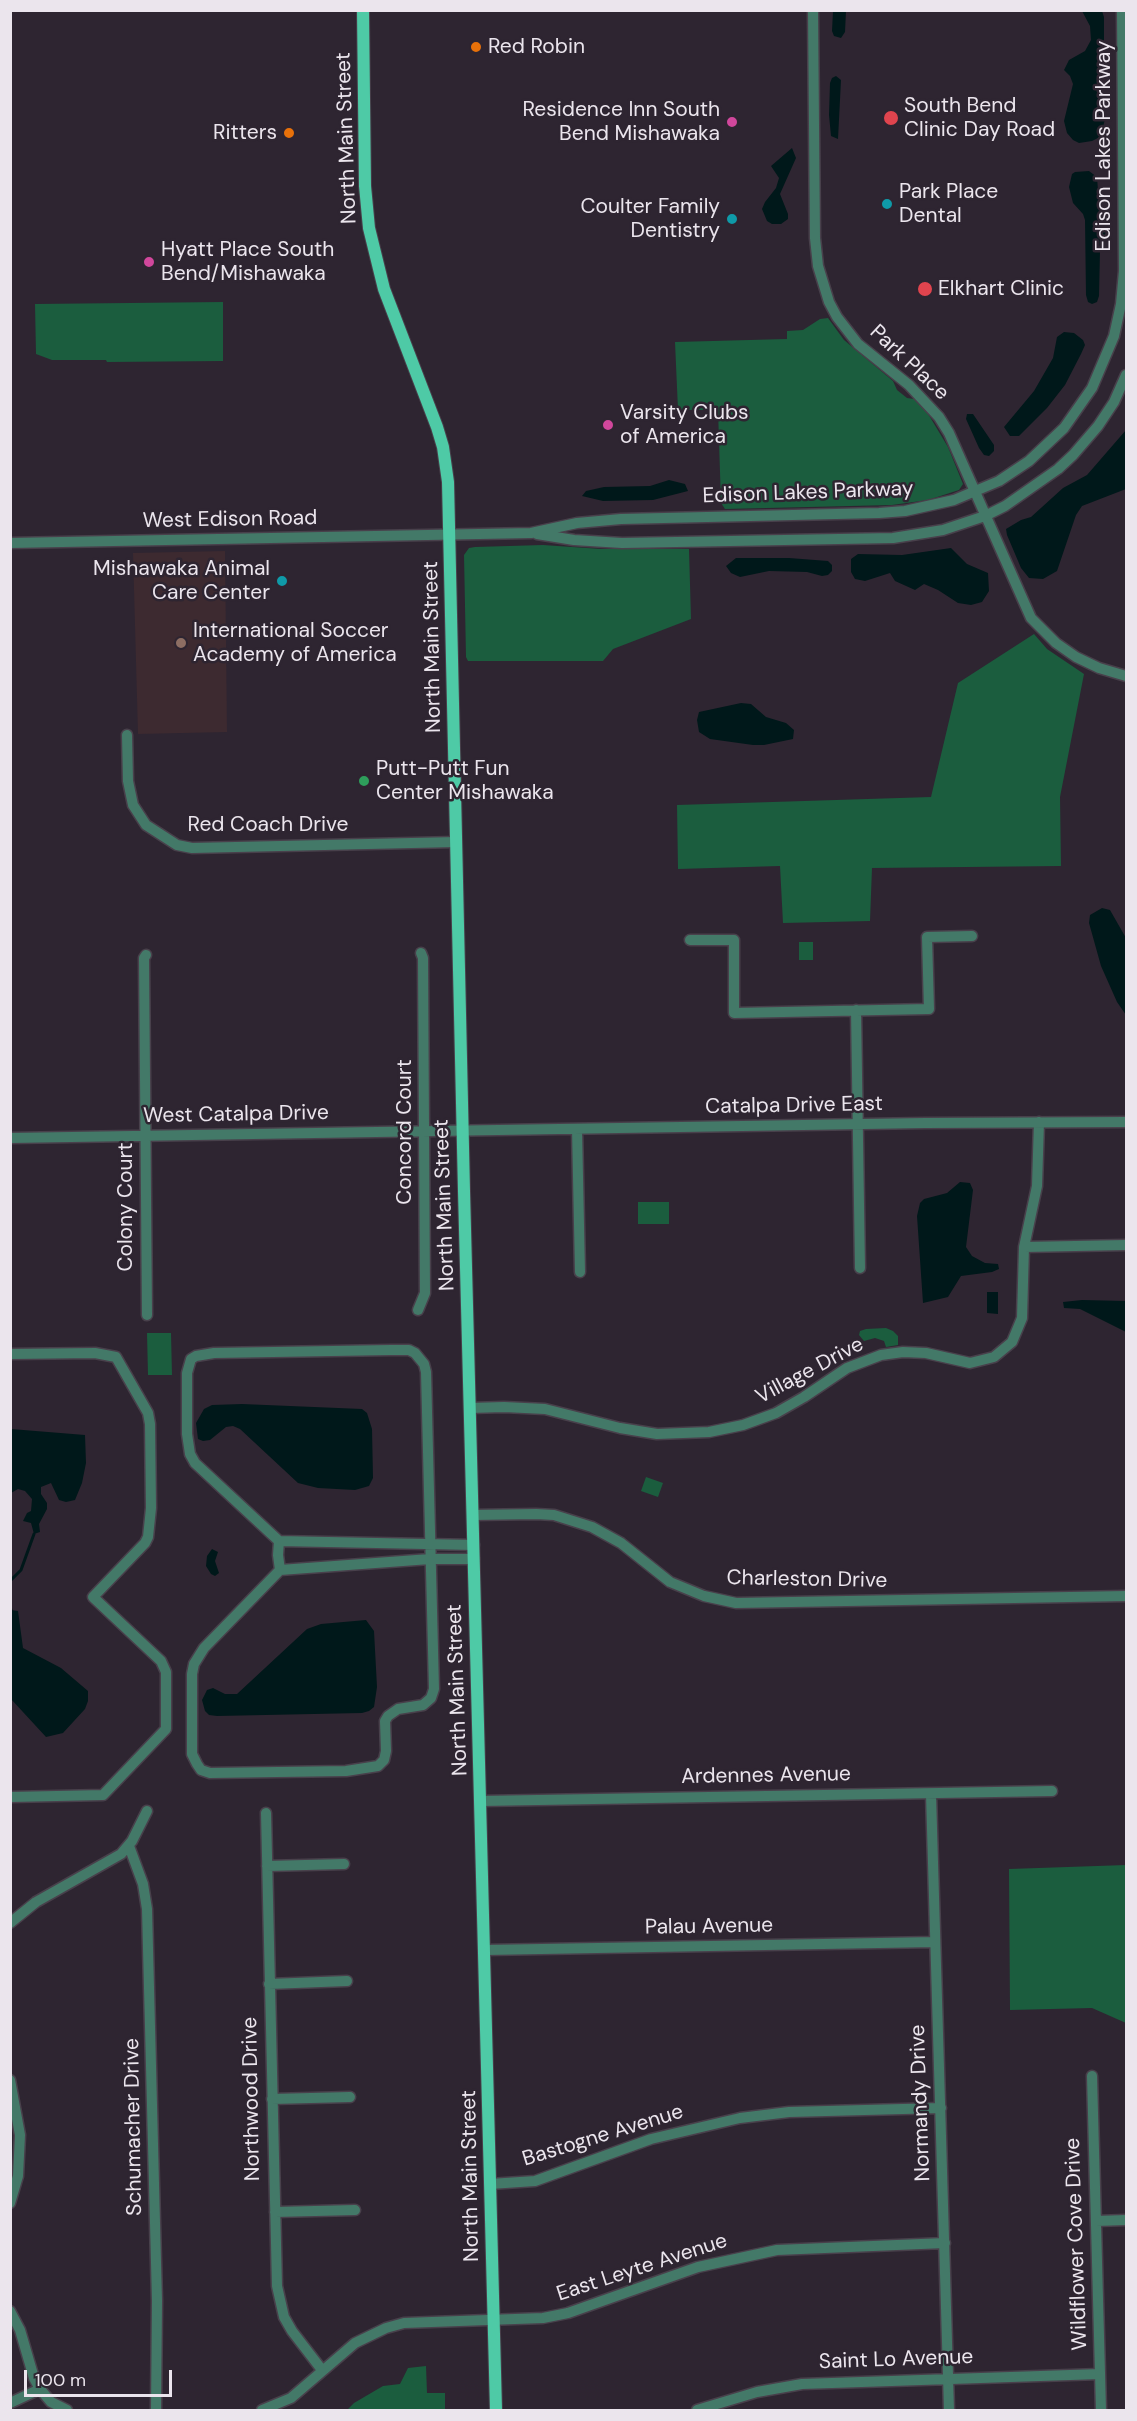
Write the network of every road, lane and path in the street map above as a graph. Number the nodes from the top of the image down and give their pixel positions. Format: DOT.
graph roads {
  1 [pos="363,10"];
  2 [pos="813,10"];
  3 [pos="1122,10"];
  4 [pos="1126,375"];
  5 [pos="975,492"];
  6 [pos="985,516"];
  7 [pos="531,533"];
  8 [pos="450,536"];
  9 [pos="10,543"];
  10 [pos="1126,676"];
  11 [pos="127,735"];
  12 [pos="456,842"];
  13 [pos="972,936"];
  14 [pos="690,940"];
  15 [pos="421,953"];
  16 [pos="146,955"];
  17 [pos="856,1010"];
  18 [pos="1039,1122"];
  19 [pos="1126,1122"];
  20 [pos="858,1124"];
  21 [pos="577,1129"];
  22 [pos="423,1131"];
  23 [pos="463,1131"];
  24 [pos="146,1135"];
  25 [pos="10,1138"];
  26 [pos="1126,1245"];
  27 [pos="1024,1247"];
  28 [pos="860,1268"];
  29 [pos="580,1272"];
  30 [pos="418,1310"];
  31 [pos="147,1315"];
  32 [pos="10,1354"];
  33 [pos="470,1408"];
  34 [pos="473,1515"];
  35 [pos="279,1541"];
  36 [pos="430,1545"];
  37 [pos="474,1545"];
  38 [pos="474,1558"];
  39 [pos="430,1559"];
  40 [pos="280,1570"];
  41 [pos="1126,1596"];
  42 [pos="1052,1791"];
  43 [pos="931,1794"];
  44 [pos="10,1797"];
  45 [pos="481,1801"];
  46 [pos="147,1811"];
  47 [pos="266,1813"];
  48 [pos="129,1846"];
  49 [pos="344,1864"];
  50 [pos="267,1866"];
  51 [pos="12,1918"];
  52 [pos="935,1942"];
  53 [pos="485,1950"];
  54 [pos="347,1981"];
  55 [pos="269,1984"];
  56 [pos="1092,2076"];
  57 [pos="10,2080"];
  58 [pos="350,2097"];
  59 [pos="272,2099"];
  60 [pos="941,2108"];
  61 [pos="490,2184"];
  62 [pos="10,2203"];
  63 [pos="355,2210"];
  64 [pos="275,2212"];
  65 [pos="1126,2220"];
  66 [pos="1096,2221"];
  67 [pos="945,2243"];
  68 [pos="10,2311"];
  69 [pos="494,2320"];
  70 [pos="322,2370"];
  71 [pos="1100,2374"];
  72 [pos="949,2378"];
  73 [pos="40,2389"];
  74 [pos="10,2403"];
  75 [pos="67,2410"];
  76 [pos="156,2410"];
  77 [pos="262,2410"];
  78 [pos="496,2410"];
  79 [pos="697,2410"];
  80 [pos="950,2410"];
  81 [pos="1101,2410"];
  1 -- 8 [label="main road, North Main Street"];
  2 -- 5 [label="street, Park Place"];
  3 -- 5 [label="street, Edison Lakes Parkway"];
  4 -- 6 [label="street, Edison Lakes Parkway"];
  5 -- 6 [label="street, Park Place"];
  5 -- 7 [label="street, Edison Lakes Parkway"];
  6 -- 7 [label="street, Edison Lakes Parkway"];
  6 -- 10 [label="street, Park Place"];
  7 -- 8 [label="street, Edison Lakes Parkway"];
  8 -- 9 [label="street, West Edison Road"];
  8 -- 12 [label="main road, North Main Street"];
  11 -- 12 [label="street, Red Coach Drive"];
  12 -- 23 [label="main road, North Main Street"];
  13 -- 17 [label="street"];
  14 -- 17 [label="street"];
  15 -- 22 [label="street, Concord Court"];
  16 -- 24 [label="street, Colony Court"];
  17 -- 20 [label="street"];
  18 -- 19 [label="street, Catalpa Drive East"];
  18 -- 20 [label="street, Catalpa Drive East"];
  18 -- 27 [label="street, Village Drive"];
  20 -- 21 [label="street, Catalpa Drive East"];
  20 -- 28 [label="street"];
  21 -- 23 [label="street, Catalpa Drive East"];
  21 -- 29 [label="street"];
  22 -- 23 [label="street, West Catalpa Drive"];
  22 -- 24 [label="street, West Catalpa Drive"];
  22 -- 30 [label="street, Concord Court"];
  23 -- 33 [label="main road, North Main Street"];
  24 -- 25 [label="street, West Catalpa Drive"];
  24 -- 31 [label="street, Colony Court"];
  26 -- 27 [label="street"];
  27 -- 33 [label="street, Village Drive"];
  32 -- 44 [label="street"];
  33 -- 34 [label="main road, North Main Street"];
  34 -- 37 [label="main road, North Main Street"];
  34 -- 41 [label="street, Charleston Drive"];
  35 -- 36 [label="street"];
  35 -- 36 [label="street"];
  35 -- 40 [label="street"];
  36 -- 37 [label="street"];
  36 -- 39 [label="street"];
  37 -- 38 [label="main road, North Main Street"];
  38 -- 39 [label="street"];
  38 -- 45 [label="main road, North Main Street"];
  39 -- 40 [label="street"];
  39 -- 40 [label="street"];
  42 -- 43 [label="street, Ardennes Avenue"];
  43 -- 45 [label="street, Ardennes Avenue"];
  43 -- 52 [label="street, Normandy Drive"];
  45 -- 53 [label="main road, North Main Street"];
  46 -- 48 [label="street"];
  47 -- 50 [label="street, Northwood Drive"];
  48 -- 51 [label="street"];
  48 -- 76 [label="street, Schumacher Drive"];
  49 -- 50 [label="street"];
  50 -- 55 [label="street, Northwood Drive"];
  52 -- 53 [label="street, Palau Avenue"];
  52 -- 60 [label="street, Normandy Drive"];
  53 -- 61 [label="main road, North Main Street"];
  54 -- 55 [label="street"];
  55 -- 59 [label="street, Northwood Drive"];
  56 -- 66 [label="street, Wildflower Cove Drive"];
  57 -- 62 [label="street"];
  58 -- 59 [label="street"];
  59 -- 64 [label="street, Northwood Drive"];
  60 -- 61 [label="street, Bastogne Avenue"];
  60 -- 67 [label="street, Normandy Drive"];
  61 -- 69 [label="main road, North Main Street"];
  63 -- 64 [label="street"];
  64 -- 70 [label="street, Northwood Drive"];
  65 -- 66 [label="street"];
  66 -- 71 [label="street, Wildflower Cove Drive"];
  67 -- 69 [label="street, East Leyte Avenue"];
  67 -- 72 [label="street, Normandy Drive"];
  68 -- 73 [label="street"];
  69 -- 70 [label="street, East Leyte Avenue"];
  69 -- 78 [label="main road, North Main Street"];
  70 -- 77 [label="street, East Leyte Avenue"];
  71 -- 72 [label="street, Saint Lo Avenue"];
  71 -- 81 [label="street, Wildflower Cove Drive"];
  72 -- 79 [label="street, Saint Lo Avenue"];
  72 -- 80 [label="street, Normandy Drive"];
  73 -- 74 [label="street"];
  73 -- 75 [label="street"];
}
